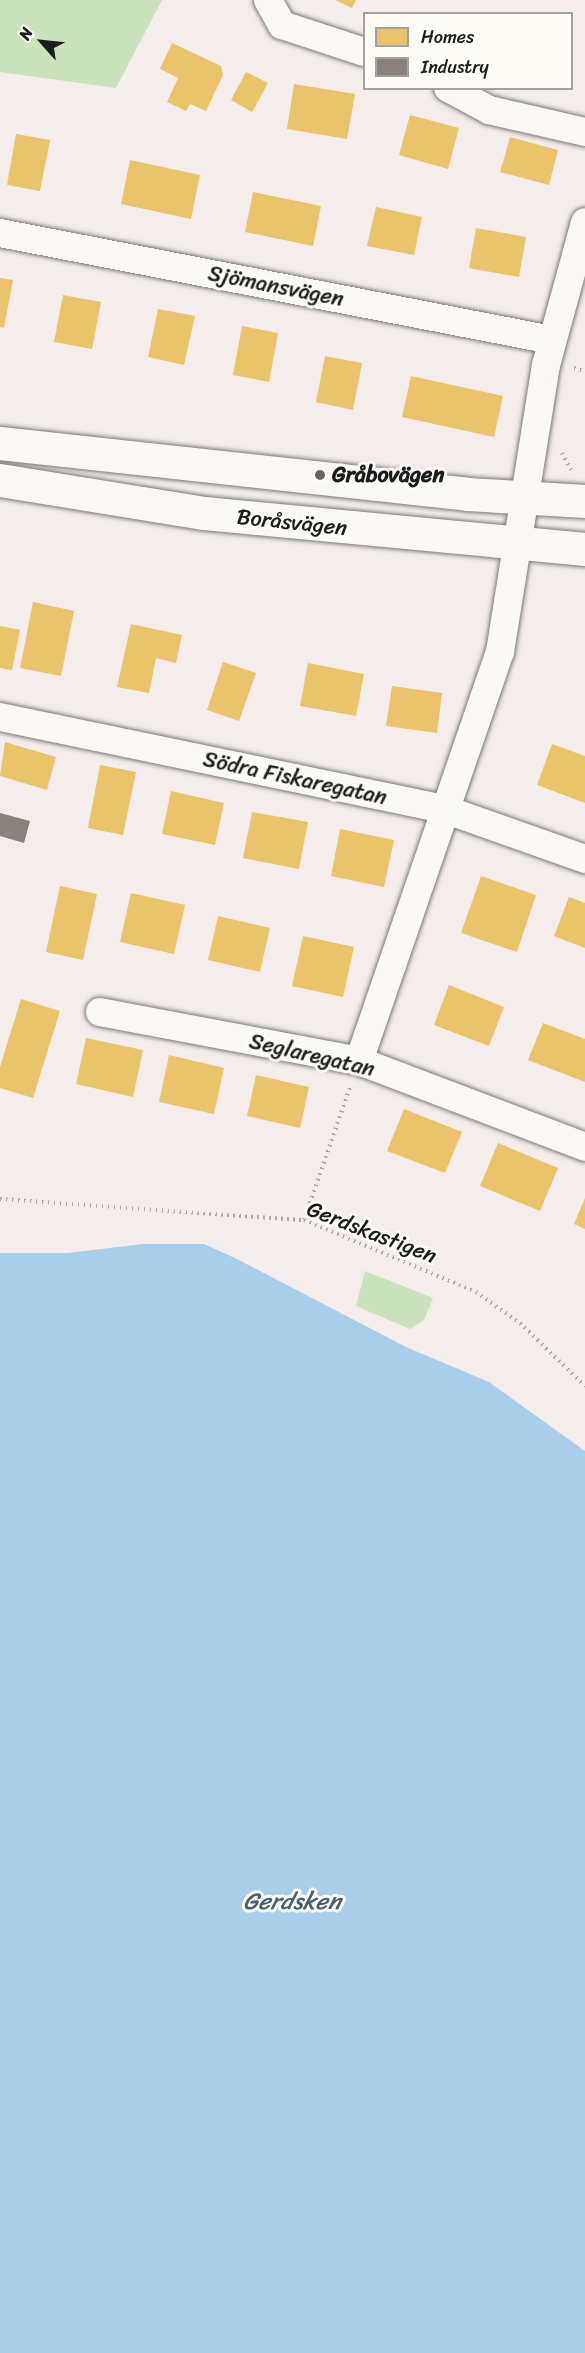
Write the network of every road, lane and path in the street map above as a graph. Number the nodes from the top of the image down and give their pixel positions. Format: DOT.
graph roads {
  1 [pos="268,0"];
  2 [pos="363,52"];
  3 [pos="452,90"];
  4 [pos="585,132"];
  5 [pos="585,222"];
  6 [pos="0,233"];
  7 [pos="552,340"];
  8 [pos="0,443"];
  9 [pos="0,480"];
  10 [pos="526,497"];
  11 [pos="585,501"];
  12 [pos="516,544"];
  13 [pos="585,549"];
  14 [pos="0,717"];
  15 [pos="444,809"];
  16 [pos="585,859"];
  17 [pos="100,1012"];
  18 [pos="359,1061"];
  19 [pos="585,1148"];
  20 [pos="0,1198"];
  21 [pos="304,1220"];
  22 [pos="585,1386"];
  1 -- 2 [label="street"];
  3 -- 4 [label="street"];
  5 -- 7 [label="street"];
  6 -- 7 [label="street, Sjömansvägen"];
  7 -- 10 [label="street"];
  8 -- 10 [label="main road"];
  9 -- 12 [label="main road, Boråsvägen"];
  10 -- 11 [label="main road"];
  10 -- 12 [label="street"];
  12 -- 13 [label="main road, Boråsvägen"];
  12 -- 15 [label="street"];
  14 -- 15 [label="street, Södra Fiskaregatan"];
  15 -- 16 [label="street, Södra Fiskaregatan"];
  15 -- 18 [label="street"];
  17 -- 18 [label="street, Seglaregatan"];
  18 -- 19 [label="street, Seglaregatan"];
  18 -- 21 [label="path"];
  20 -- 21 [label="path, Gerdskastigen"];
  21 -- 22 [label="path, Gerdskastigen"];
}
